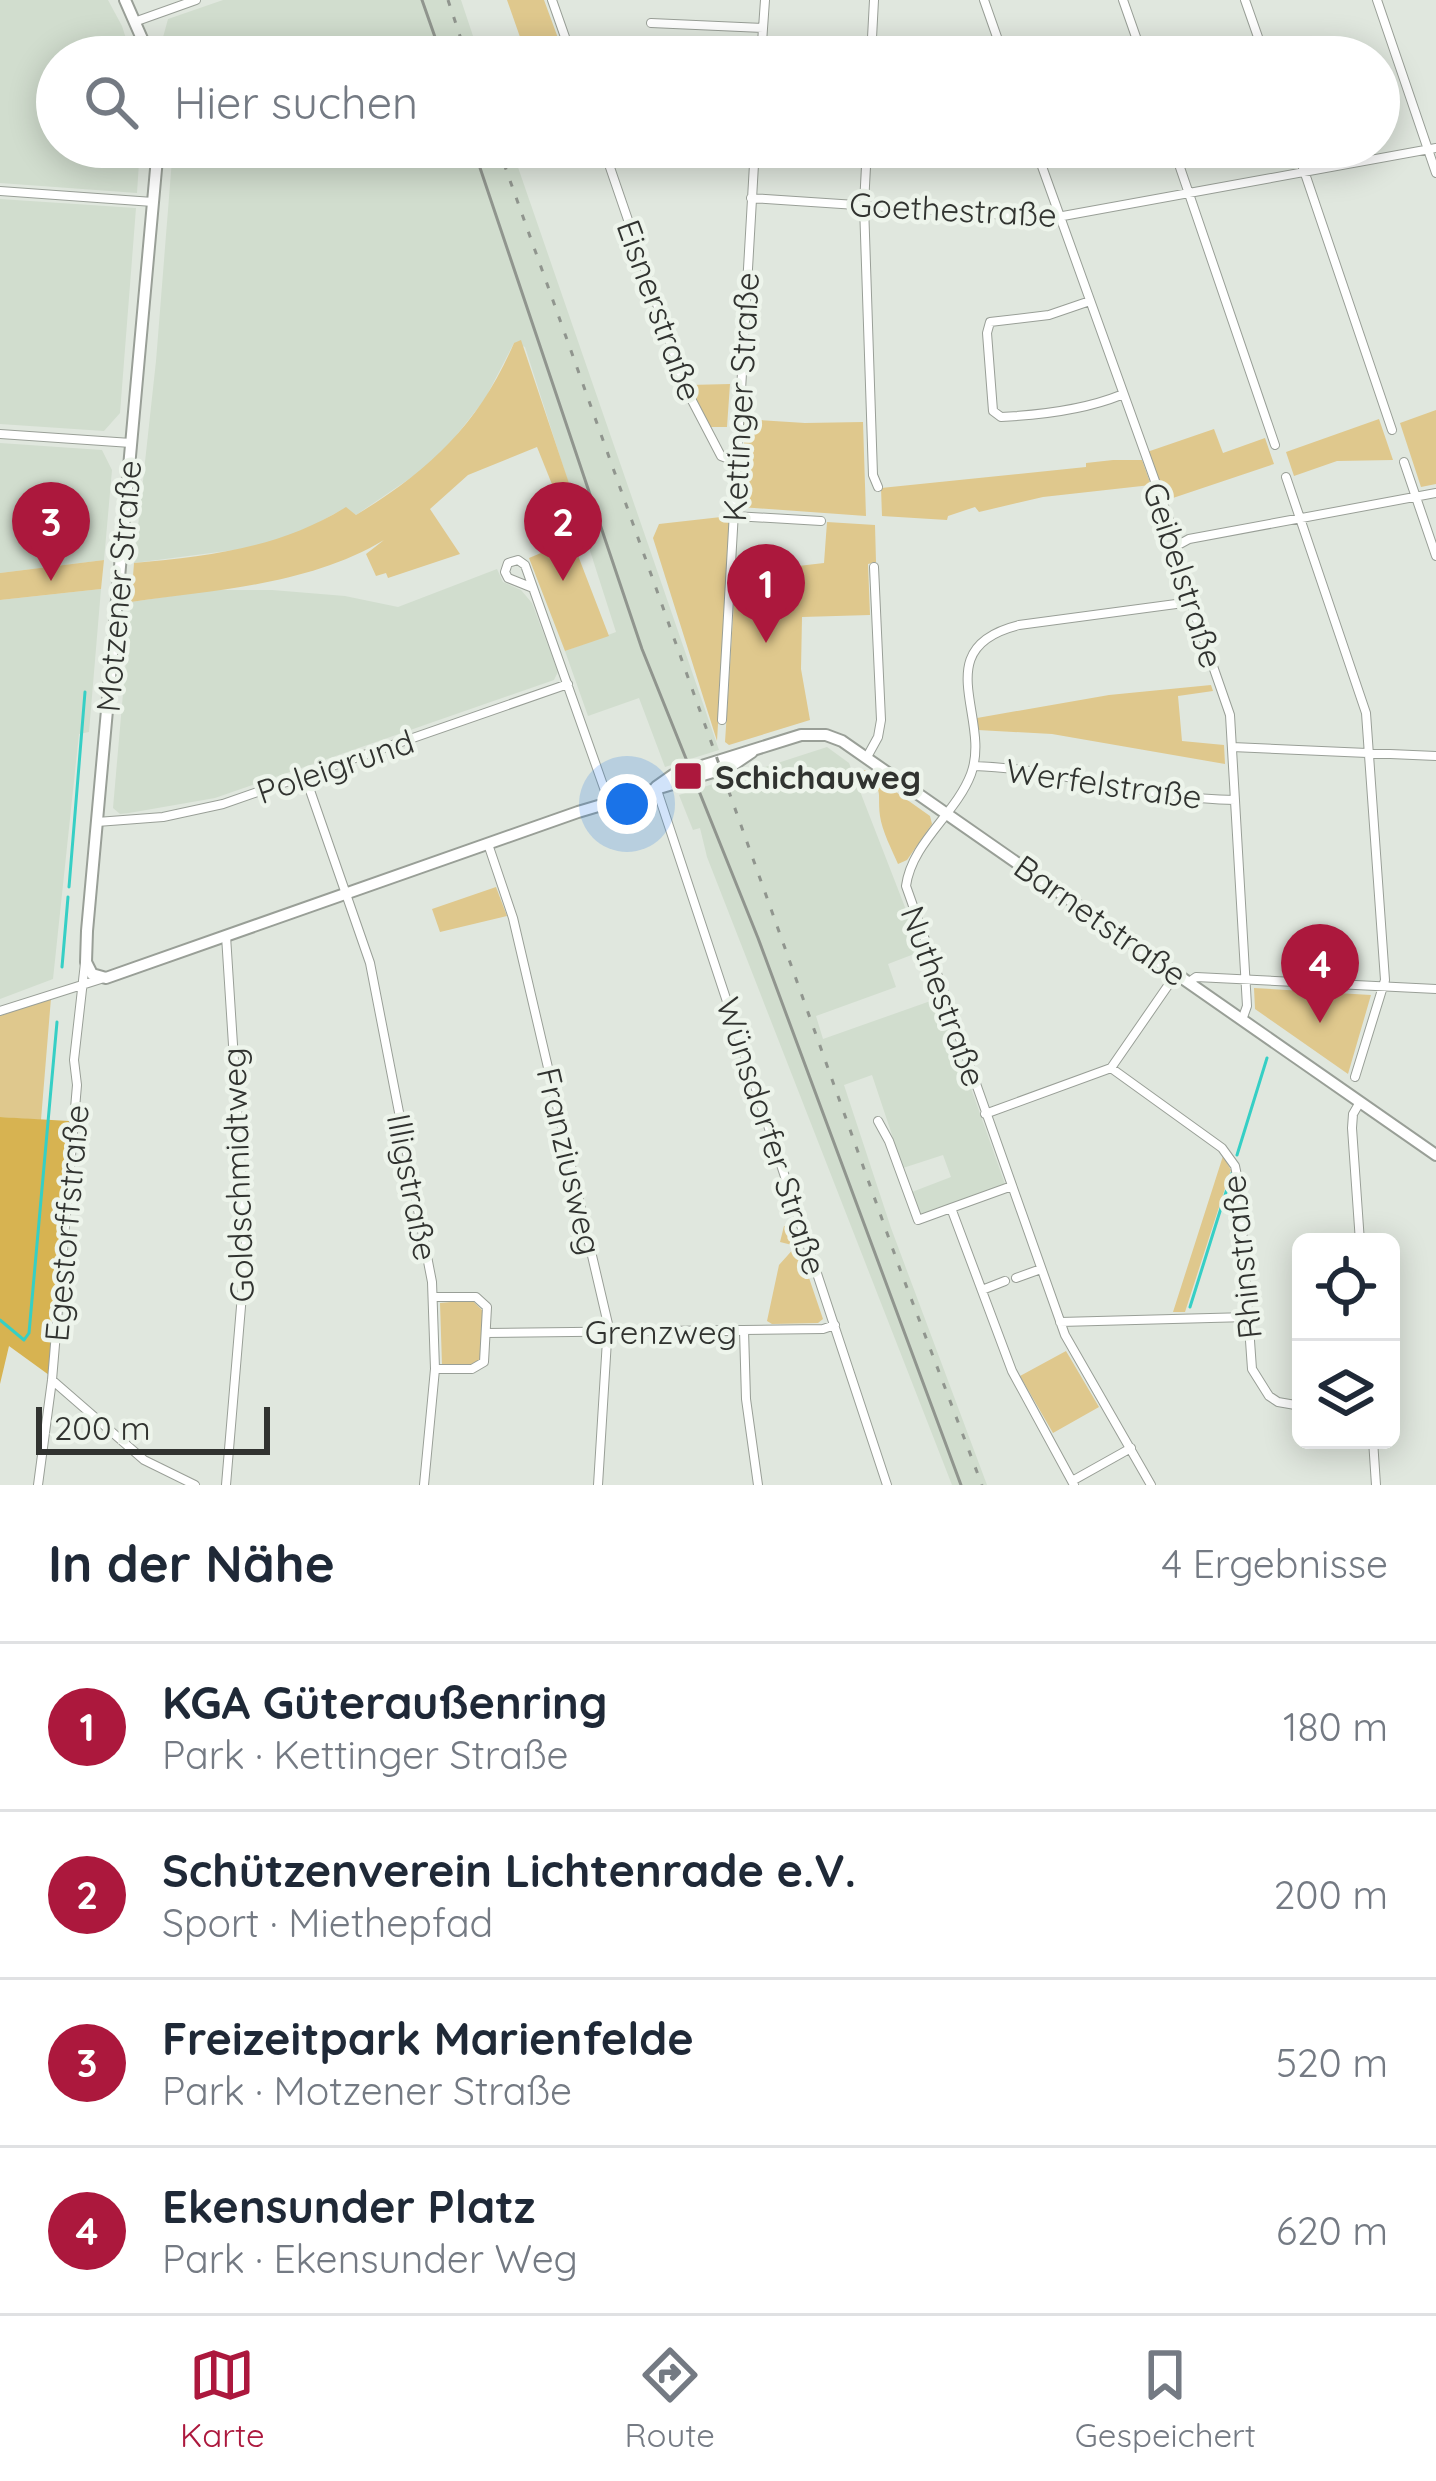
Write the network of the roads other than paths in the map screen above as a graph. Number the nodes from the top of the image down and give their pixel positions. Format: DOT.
graph roads {
  1 [pos="125,0"];
  2 [pos="196,0"];
  3 [pos="552,0"];
  4 [pos="766,0"];
  5 [pos="874,0"];
  6 [pos="984,0"];
  7 [pos="1124,0"];
  8 [pos="1245,0"];
  9 [pos="1377,0"];
  10 [pos="137,21"];
  11 [pos="650,23"];
  12 [pos="763,28"];
  13 [pos="142,36"];
  14 [pos="565,36"];
  15 [pos="762,36"];
  16 [pos="872,36"];
  17 [pos="997,36"];
  18 [pos="1136,36"];
  19 [pos="1258,36"];
  20 [pos="1390,36"];
  21 [pos="1400,62"];
  22 [pos="1432,149"];
  23 [pos="1400,155"];
  24 [pos="156,168"];
  25 [pos="610,168"];
  26 [pos="754,168"];
  27 [pos="866,168"];
  28 [pos="1042,168"];
  29 [pos="1180,168"];
  30 [pos="1303,168"];
  31 [pos="1326,168"];
  32 [pos="1304,172"];
  33 [pos="1436,173"];
  34 [pos="0,191"];
  35 [pos="1189,194"];
  36 [pos="752,198"];
  37 [pos="154,202"];
  38 [pos="864,206"];
  39 [pos="1059,218"];
  40 [pos="1090,301"];
  41 [pos="1121,394"];
  42 [pos="1392,430"];
  43 [pos="0,434"];
  44 [pos="131,443"];
  45 [pos="1275,445"];
  46 [pos="734,461"];
  47 [pos="1404,462"];
  48 [pos="1286,477"];
  49 [pos="878,487"];
  50 [pos="1436,493"];
  51 [pos="1415,497"];
  52 [pos="734,516"];
  53 [pos="1300,518"];
  54 [pos="821,521"];
  55 [pos="1178,545"];
  56 [pos="1436,556"];
  57 [pos="874,567"];
  58 [pos="532,588"];
  59 [pos="1191,602"];
  60 [pos="568,684"];
  61 [pos="722,720"];
  62 [pos="1232,747"];
  63 [pos="1369,753"];
  64 [pos="1436,756"];
  65 [pos="867,757"];
  66 [pos="974,766"];
  67 [pos="305,776"];
  68 [pos="656,787"];
  69 [pos="1234,800"];
  70 [pos="609,802"];
  71 [pos="947,812"];
  72 [pos="97,822"];
  73 [pos="488,844"];
  74 [pos="346,894"];
  75 [pos="226,936"];
  76 [pos="87,966"];
  77 [pos="1177,974"];
  78 [pos="106,978"];
  79 [pos="1245,980"];
  80 [pos="1189,982"];
  81 [pos="82,984"];
  82 [pos="1384,987"];
  83 [pos="1436,989"];
  84 [pos="0,1011"];
  85 [pos="1242,1020"];
  86 [pos="1111,1068"];
  87 [pos="1355,1077"];
  88 [pos="1360,1102"];
  89 [pos="985,1114"];
  90 [pos="878,1121"];
  91 [pos="1436,1155"];
  92 [pos="1012,1186"];
  93 [pos="952,1208"];
  94 [pos="1359,1233"];
  95 [pos="1041,1268"];
  96 [pos="982,1290"];
  97 [pos="433,1297"];
  98 [pos="1248,1317"];
  99 [pos="1060,1322"];
  100 [pos="835,1325"];
  101 [pos="744,1330"];
  102 [pos="609,1331"];
  103 [pos="486,1333"];
  104 [pos="435,1369"];
  105 [pos="52,1380"];
  106 [pos="1292,1404"];
  107 [pos="1131,1448"];
  108 [pos="1374,1449"];
  109 [pos="1073,1483"];
  110 [pos="38,1485"];
  111 [pos="195,1485"];
  112 [pos="226,1485"];
  113 [pos="424,1485"];
  114 [pos="598,1485"];
  115 [pos="758,1485"];
  116 [pos="887,1485"];
  117 [pos="1151,1485"];
  118 [pos="1376,1485"];
  1 -- 10 [label="street"];
  2 -- 10 [label="street"];
  3 -- 14 [label="street"];
  4 -- 12 [label="street"];
  5 -- 16 [label="street"];
  6 -- 17 [label="street"];
  7 -- 18 [label="street"];
  8 -- 19 [label="street"];
  9 -- 20 [label="street"];
  10 -- 13 [label="street"];
  11 -- 12 [label="street"];
  12 -- 15 [label="street"];
  21 -- 22 [label="street"];
  22 -- 23 [label="street, Goethestraße"];
  22 -- 33 [label="street"];
  24 -- 37 [label="street, Motzener Straße"];
  25 -- 46 [label="street, Eisnerstraße"];
  26 -- 36 [label="street, Kettinger Straße"];
  27 -- 38 [label="street"];
  28 -- 39 [label="street, Geibelstraße"];
  29 -- 35 [label="street"];
  30 -- 32 [label="street"];
  31 -- 32 [label="street, Goethestraße"];
  32 -- 35 [label="street, Goethestraße"];
  32 -- 42 [label="street"];
  34 -- 37 [label="street"];
  35 -- 39 [label="street, Goethestraße"];
  35 -- 45 [label="street"];
  36 -- 38 [label="street, Goethestraße"];
  36 -- 46 [label="street, Kettinger Straße"];
  37 -- 44 [label="street, Motzener Straße"];
  38 -- 39 [label="street, Goethestraße"];
  38 -- 49 [label="street"];
  39 -- 40 [label="street, Geibelstraße"];
  40 -- 41 [label="street, Geibelstraße"];
  40 -- 41 [label="street"];
  41 -- 55 [label="street, Geibelstraße"];
  43 -- 44 [label="street"];
  44 -- 72 [label="street, Motzener Straße"];
  46 -- 52 [label="street, Kettinger Straße"];
  47 -- 51 [label="street"];
  48 -- 53 [label="street"];
  50 -- 51 [label="street"];
  51 -- 53 [label="street"];
  51 -- 56 [label="street"];
  52 -- 54 [label="street"];
  52 -- 61 [label="street, Kettinger Straße"];
  53 -- 55 [label="street"];
  53 -- 63 [label="street"];
  55 -- 59 [label="street, Geibelstraße"];
  57 -- 65 [label="street"];
  58 -- 60 [label="street"];
  59 -- 62 [label="street, Geibelstraße"];
  59 -- 66 [label="street"];
  60 -- 67 [label="street, Poleigrund"];
  60 -- 70 [label="street"];
  62 -- 63 [label="street"];
  62 -- 69 [label="street, Geibelstraße"];
  63 -- 64 [label="street"];
  63 -- 82 [label="street"];
  65 -- 68 [label="street, Barnetstraße"];
  65 -- 71 [label="street, Barnetstraße"];
  66 -- 69 [label="street, Werfelstraße"];
  66 -- 71 [label="street, Nuthestraße"];
  67 -- 72 [label="street, Poleigrund"];
  67 -- 74 [label="street, Illigstraße"];
  68 -- 70 [label="street"];
  68 -- 100 [label="street, Wünsdorfer Straße"];
  69 -- 79 [label="street, Geibelstraße"];
  70 -- 73 [label="street"];
  71 -- 77 [label="street, Barnetstraße"];
  71 -- 89 [label="street, Nuthestraße"];
  72 -- 76 [label="street, Motzener Straße"];
  73 -- 74 [label="street"];
  73 -- 102 [label="street, Franziusweg"];
  74 -- 75 [label="street"];
  74 -- 97 [label="street, Illigstraße"];
  75 -- 78 [label="street"];
  75 -- 112 [label="street, Goldschmidtweg"];
  76 -- 78 [label="street"];
  76 -- 81 [label="street, Egestorffstraße"];
  77 -- 80 [label="street, Barnetstraße"];
  77 -- 86 [label="street"];
  78 -- 81 [label="street"];
  79 -- 80 [label="street"];
  79 -- 82 [label="street"];
  79 -- 85 [label="street, Geibelstraße"];
  80 -- 85 [label="street, Barnetstraße"];
  81 -- 84 [label="street"];
  81 -- 105 [label="street, Egestorffstraße"];
  82 -- 83 [label="street"];
  82 -- 87 [label="street"];
  85 -- 88 [label="street, Barnetstraße"];
  86 -- 89 [label="street"];
  86 -- 98 [label="street, Rhinstraße"];
  88 -- 91 [label="street, Barnetstraße"];
  88 -- 94 [label="street"];
  89 -- 92 [label="street, Nuthestraße"];
  90 -- 93 [label="street"];
  92 -- 93 [label="street"];
  92 -- 95 [label="street, Nuthestraße"];
  93 -- 96 [label="street"];
  95 -- 96 [label="street"];
  95 -- 99 [label="street, Nuthestraße"];
  96 -- 109 [label="street"];
  97 -- 103 [label="street"];
  97 -- 104 [label="street, Illigstraße"];
  98 -- 99 [label="street"];
  98 -- 106 [label="street, Rhinstraße"];
  99 -- 107 [label="street, Nuthestraße"];
  100 -- 101 [label="street, Grenzweg"];
  100 -- 116 [label="street, Wünsdorfer Straße"];
  101 -- 102 [label="street, Grenzweg"];
  101 -- 115 [label="street"];
  102 -- 103 [label="street, Grenzweg"];
  102 -- 114 [label="street, Franziusweg"];
  103 -- 104 [label="street"];
  104 -- 113 [label="street, Illigstraße"];
  105 -- 110 [label="street, Egestorffstraße"];
  105 -- 111 [label="street"];
  107 -- 109 [label="street"];
  107 -- 117 [label="street, Nuthestraße"];
  108 -- 118 [label="street"];
}
